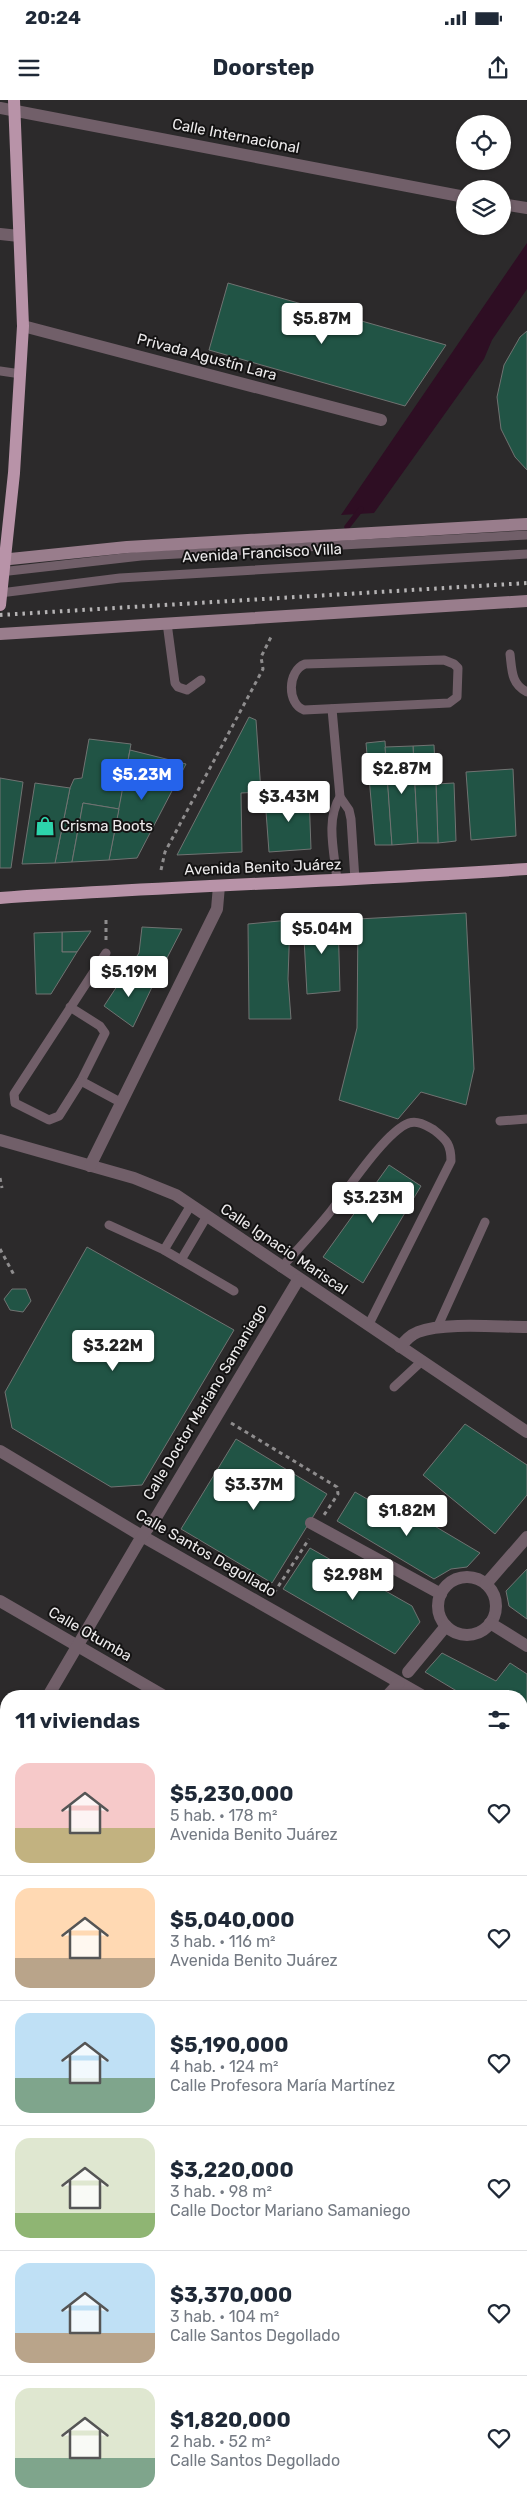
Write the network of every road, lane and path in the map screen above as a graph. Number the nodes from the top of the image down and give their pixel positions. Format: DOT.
graph roads {
  1 [pos="14,105"];
  2 [pos="0,108"];
  3 [pos="456,194"];
  4 [pos="511,205"];
  5 [pos="527,208"];
  6 [pos="0,234"];
  7 [pos="19,236"];
  8 [pos="23,326"];
  9 [pos="0,371"];
  10 [pos="21,374"];
  11 [pos="381,420"];
  12 [pos="527,524"];
  13 [pos="527,534"];
  14 [pos="527,554"];
  15 [pos="2,566"];
  16 [pos="1,597"];
  17 [pos="527,601"];
  18 [pos="167,623"];
  19 [pos="0,634"];
  20 [pos="271,638"];
  21 [pos="510,654"];
  22 [pos="201,680"];
  23 [pos="527,692"];
  24 [pos="332,709"];
  25 [pos="340,797"];
  26 [pos="162,870"];
  27 [pos="527,870"];
  28 [pos="355,880"];
  29 [pos="337,881"];
  30 [pos="219,886"];
  31 [pos="0,898"];
  32 [pos="106,916"];
  33 [pos="106,953"];
  34 [pos="70,1007"];
  35 [pos="80,1081"];
  36 [pos="120,1102"];
  37 [pos="527,1119"];
  38 [pos="500,1121"];
  39 [pos="0,1140"];
  40 [pos="90,1166"];
  41 [pos="0,1178"];
  42 [pos="2,1188"];
  43 [pos="191,1205"];
  44 [pos="207,1216"];
  45 [pos="485,1222"];
  46 [pos="109,1224"];
  47 [pos="0,1249"];
  48 [pos="164,1250"];
  49 [pos="181,1260"];
  50 [pos="281,1268"];
  51 [pos="14,1275"];
  52 [pos="298,1280"];
  53 [pos="234,1291"];
  54 [pos="368,1326"];
  55 [pos="527,1327"];
  56 [pos="437,1328"];
  57 [pos="400,1347"];
  58 [pos="422,1361"];
  59 [pos="394,1386"];
  60 [pos="231,1423"];
  61 [pos="527,1432"];
  62 [pos="0,1451"];
  63 [pos="314,1525"];
  64 [pos="142,1536"];
  65 [pos="527,1537"];
  66 [pos="486,1584"];
  67 [pos="274,1593"];
  68 [pos="441,1594"];
  69 [pos="0,1600"];
  70 [pos="490,1623"];
  71 [pos="446,1626"];
  72 [pos="77,1646"];
  73 [pos="527,1646"];
  74 [pos="408,1672"];
  75 [pos="399,1682"];
  76 [pos="51,1690"];
  77 [pos="154,1690"];
  78 [pos="392,1690"];
  79 [pos="413,1690"];
  1 -- 2 [label="street, Calle Internacional"];
  1 -- 3 [label="street, Calle Internacional"];
  1 -- 7 [label="main road"];
  4 -- 5 [label="street"];
  6 -- 7 [label="street"];
  7 -- 8 [label="main road"];
  8 -- 10 [label="main road"];
  8 -- 11 [label="street, Privada Agustín Lara"];
  9 -- 10 [label="lane"];
  10 -- 15 [label="main road"];
  12 -- 15 [label="main road, Avenida Francisco Villa"];
  13 -- 15 [label="lane, Avenida Francisco Villa"];
  14 -- 16 [label="lane, Avenida Francisco Villa"];
  15 -- 16 [label="main road"];
  17 -- 18 [label="main road"];
  18 -- 19 [label="main road"];
  18 -- 22 [label="lane"];
  20 -- 26 [label="path"];
  21 -- 23 [label="lane"];
  24 -- 24 [label="lane"];
  24 -- 25 [label="lane"];
  25 -- 28 [label="lane"];
  25 -- 29 [label="lane"];
  27 -- 28 [label="main road, Avenida Benito Juárez"];
  28 -- 29 [label="main road, Avenida Benito Juárez"];
  29 -- 30 [label="main road, Avenida Benito Juárez"];
  30 -- 31 [label="main road, Avenida Benito Juárez"];
  30 -- 36 [label="street"];
  32 -- 33 [label="path"];
  33 -- 34 [label="lane"];
  34 -- 35 [label="lane"];
  34 -- 35 [label="lane"];
  35 -- 36 [label="lane"];
  36 -- 40 [label="street"];
  37 -- 38 [label="lane"];
  39 -- 40 [label="street, Calle Ignacio Mariscal"];
  40 -- 43 [label="street, Calle Ignacio Mariscal"];
  41 -- 42 [label="path"];
  43 -- 44 [label="street, Calle Ignacio Mariscal"];
  43 -- 48 [label="lane"];
  44 -- 49 [label="lane"];
  44 -- 50 [label="street, Calle Ignacio Mariscal"];
  45 -- 56 [label="lane"];
  46 -- 48 [label="lane"];
  47 -- 51 [label="path"];
  48 -- 49 [label="lane"];
  49 -- 53 [label="lane"];
  50 -- 52 [label="street, Calle Ignacio Mariscal"];
  50 -- 54 [label="lane"];
  52 -- 54 [label="street, Calle Ignacio Mariscal"];
  52 -- 64 [label="street, Calle Doctor Mariano Samaniego"];
  54 -- 57 [label="street, Calle Ignacio Mariscal"];
  55 -- 56 [label="street"];
  56 -- 57 [label="street"];
  57 -- 58 [label="street, Calle Ignacio Mariscal"];
  58 -- 59 [label="lane"];
  58 -- 61 [label="street, Calle Ignacio Mariscal"];
  60 -- 63 [label="path"];
  62 -- 64 [label="street, Calle Santos Degollado"];
  63 -- 67 [label="path"];
  63 -- 68 [label="street"];
  64 -- 72 [label="street, Calle Doctor Mariano Samaniego"];
  64 -- 75 [label="street, Calle Santos Degollado"];
  65 -- 66 [label="street"];
  66 -- 68 [label="street"];
  66 -- 70 [label="street"];
  68 -- 71 [label="street"];
  69 -- 72 [label="street, Calle Otumba"];
  70 -- 71 [label="street"];
  70 -- 73 [label="street"];
  71 -- 74 [label="street"];
  72 -- 76 [label="street, Calle Doctor Mariano Samaniego"];
  72 -- 77 [label="street, Calle Otumba"];
  75 -- 78 [label="street"];
  75 -- 79 [label="street, Calle Santos Degollado"];
}
